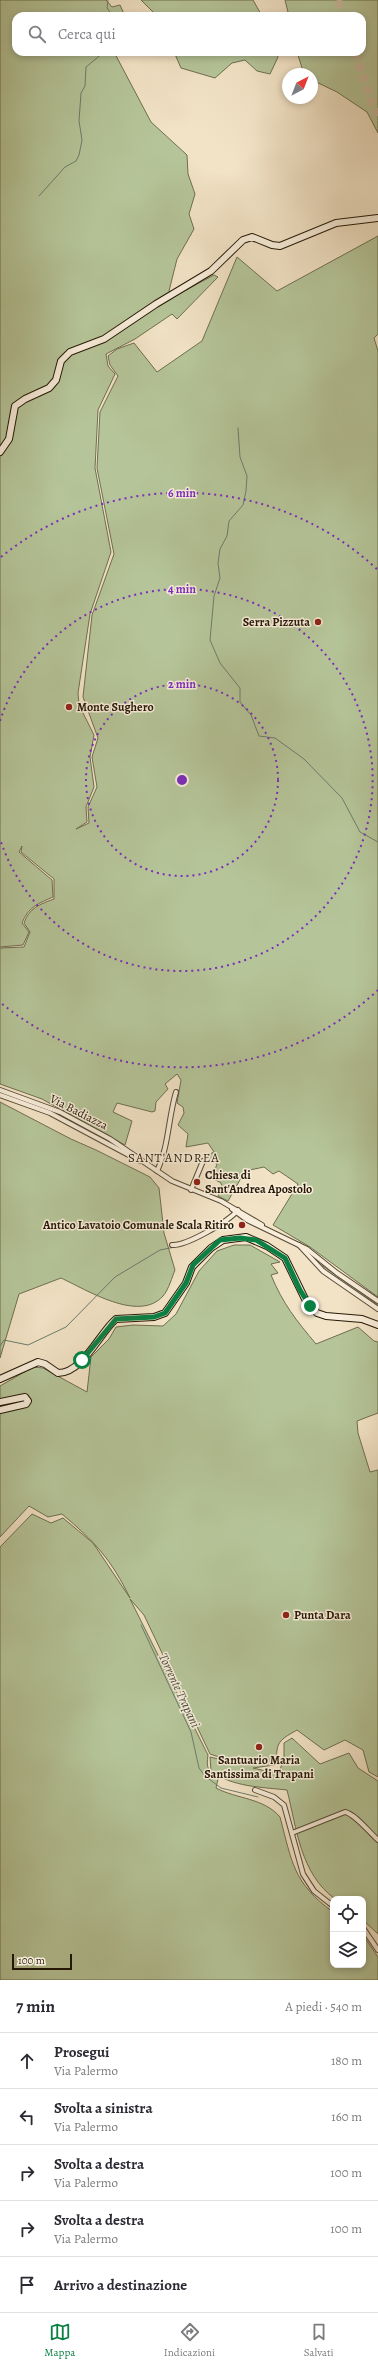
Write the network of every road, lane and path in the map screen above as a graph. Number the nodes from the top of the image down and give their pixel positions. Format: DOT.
graph roads {
  1 [pos="378,218"];
  2 [pos="0,452"];
  3 [pos="0,1090"];
  4 [pos="176,1092"];
  5 [pos="0,1095"];
  6 [pos="143,1162"];
  7 [pos="203,1162"];
  8 [pos="157,1171"];
  9 [pos="191,1190"];
  10 [pos="237,1211"];
  11 [pos="298,1243"];
  12 [pos="172,1245"];
  13 [pos="378,1301"];
  14 [pos="378,1309"];
  15 [pos="378,1325"];
  16 [pos="0,1379"];
  17 [pos="0,1402"];
  18 [pos="0,1410"];
  19 [pos="255,1790"];
  20 [pos="293,1833"];
  21 [pos="378,1840"];
  22 [pos="330,1903"];
  23 [pos="366,1931"];
  24 [pos="366,1932"];
  25 [pos="378,1946"];
  26 [pos="378,1950"];
  1 -- 2 [label="main road"];
  3 -- 6 [label="street, Via Badiazza"];
  4 -- 8 [label="street"];
  5 -- 6 [label="street, Via Badiazza"];
  6 -- 8 [label="street, Via Badiazza"];
  7 -- 9 [label="street"];
  8 -- 9 [label="street, Via Badiazza"];
  9 -- 10 [label="street, Via Badiazza"];
  10 -- 11 [label="street, Via Badiazza"];
  10 -- 12 [label="street"];
  11 -- 13 [label="street"];
  11 -- 14 [label="street"];
  15 -- 16 [label="main road"];
  17 -- 18 [label="main road"];
  19 -- 20 [label="street"];
  20 -- 21 [label="street"];
  20 -- 22 [label="street"];
  23 -- 25 [label="street"];
  24 -- 26 [label="street"];
}
